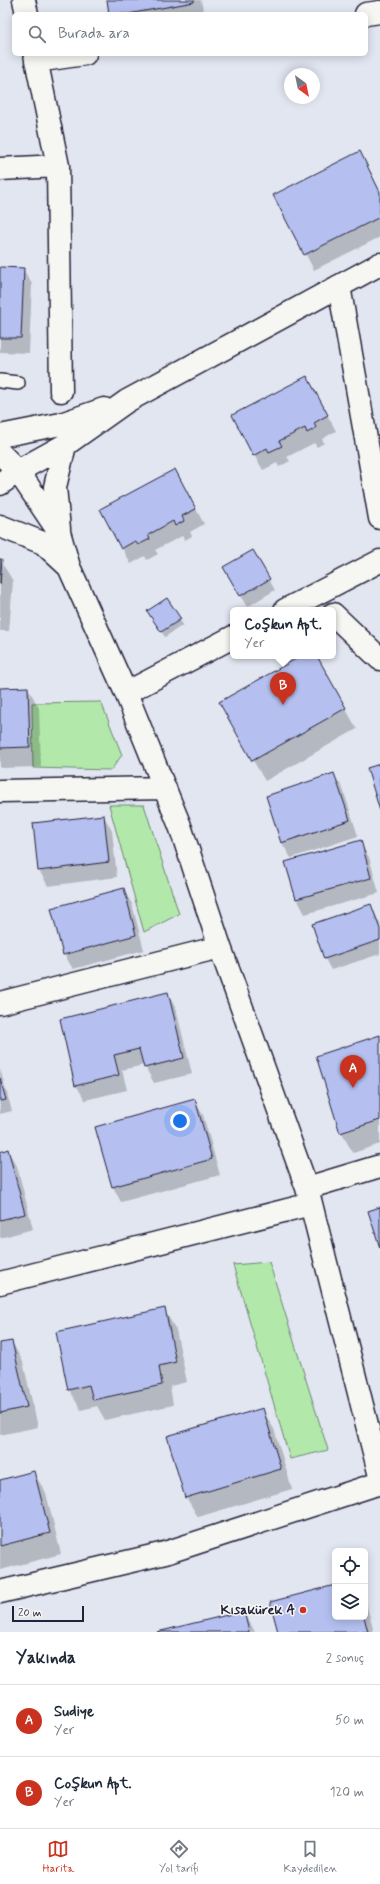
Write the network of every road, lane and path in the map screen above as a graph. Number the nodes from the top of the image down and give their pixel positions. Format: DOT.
graph roads {
  1 [pos="24,0"];
  2 [pos="26,12"];
  3 [pos="380,12"];
  4 [pos="368,14"];
  5 [pos="52,56"];
  6 [pos="36,57"];
  7 [pos="58,166"];
  8 [pos="0,169"];
  9 [pos="380,264"];
  10 [pos="339,286"];
  11 [pos="0,381"];
  12 [pos="18,383"];
  13 [pos="61,391"];
  14 [pos="127,400"];
  15 [pos="0,436"];
  16 [pos="65,445"];
  17 [pos="0,453"];
  18 [pos="18,471"];
  19 [pos="0,484"];
  20 [pos="380,518"];
  21 [pos="0,526"];
  22 [pos="59,532"];
  23 [pos="380,561"];
  24 [pos="69,567"];
  25 [pos="321,603"];
  26 [pos="300,607"];
  27 [pos="336,617"];
  28 [pos="230,639"];
  29 [pos="380,659"];
  30 [pos="126,693"];
  31 [pos="165,788"];
  32 [pos="0,791"];
  33 [pos="220,947"];
  34 [pos="0,1003"];
  35 [pos="380,1166"];
  36 [pos="309,1196"];
  37 [pos="0,1283"];
  38 [pos="380,1476"];
  39 [pos="380,1483"];
  40 [pos="0,1592"];
  1 -- 2 [label="street"];
  3 -- 4 [label="street"];
  5 -- 6 [label="street"];
  6 -- 7 [label="street"];
  7 -- 8 [label="street"];
  7 -- 13 [label="street"];
  9 -- 10 [label="street"];
  10 -- 14 [label="street"];
  10 -- 20 [label="street"];
  11 -- 12 [label="lane"];
  14 -- 15 [label="street"];
  14 -- 16 [label="street"];
  16 -- 18 [label="street"];
  16 -- 22 [label="street"];
  17 -- 18 [label="street"];
  18 -- 19 [label="street"];
  18 -- 22 [label="street"];
  21 -- 24 [label="street"];
  22 -- 24 [label="street"];
  23 -- 25 [label="street"];
  24 -- 30 [label="street"];
  25 -- 26 [label="street"];
  27 -- 29 [label="street"];
  28 -- 30 [label="street"];
  30 -- 31 [label="street"];
  31 -- 32 [label="street"];
  31 -- 33 [label="street"];
  33 -- 34 [label="street"];
  33 -- 36 [label="street"];
  35 -- 36 [label="street"];
  36 -- 37 [label="street"];
  36 -- 38 [label="street"];
  39 -- 40 [label="street"];
}
